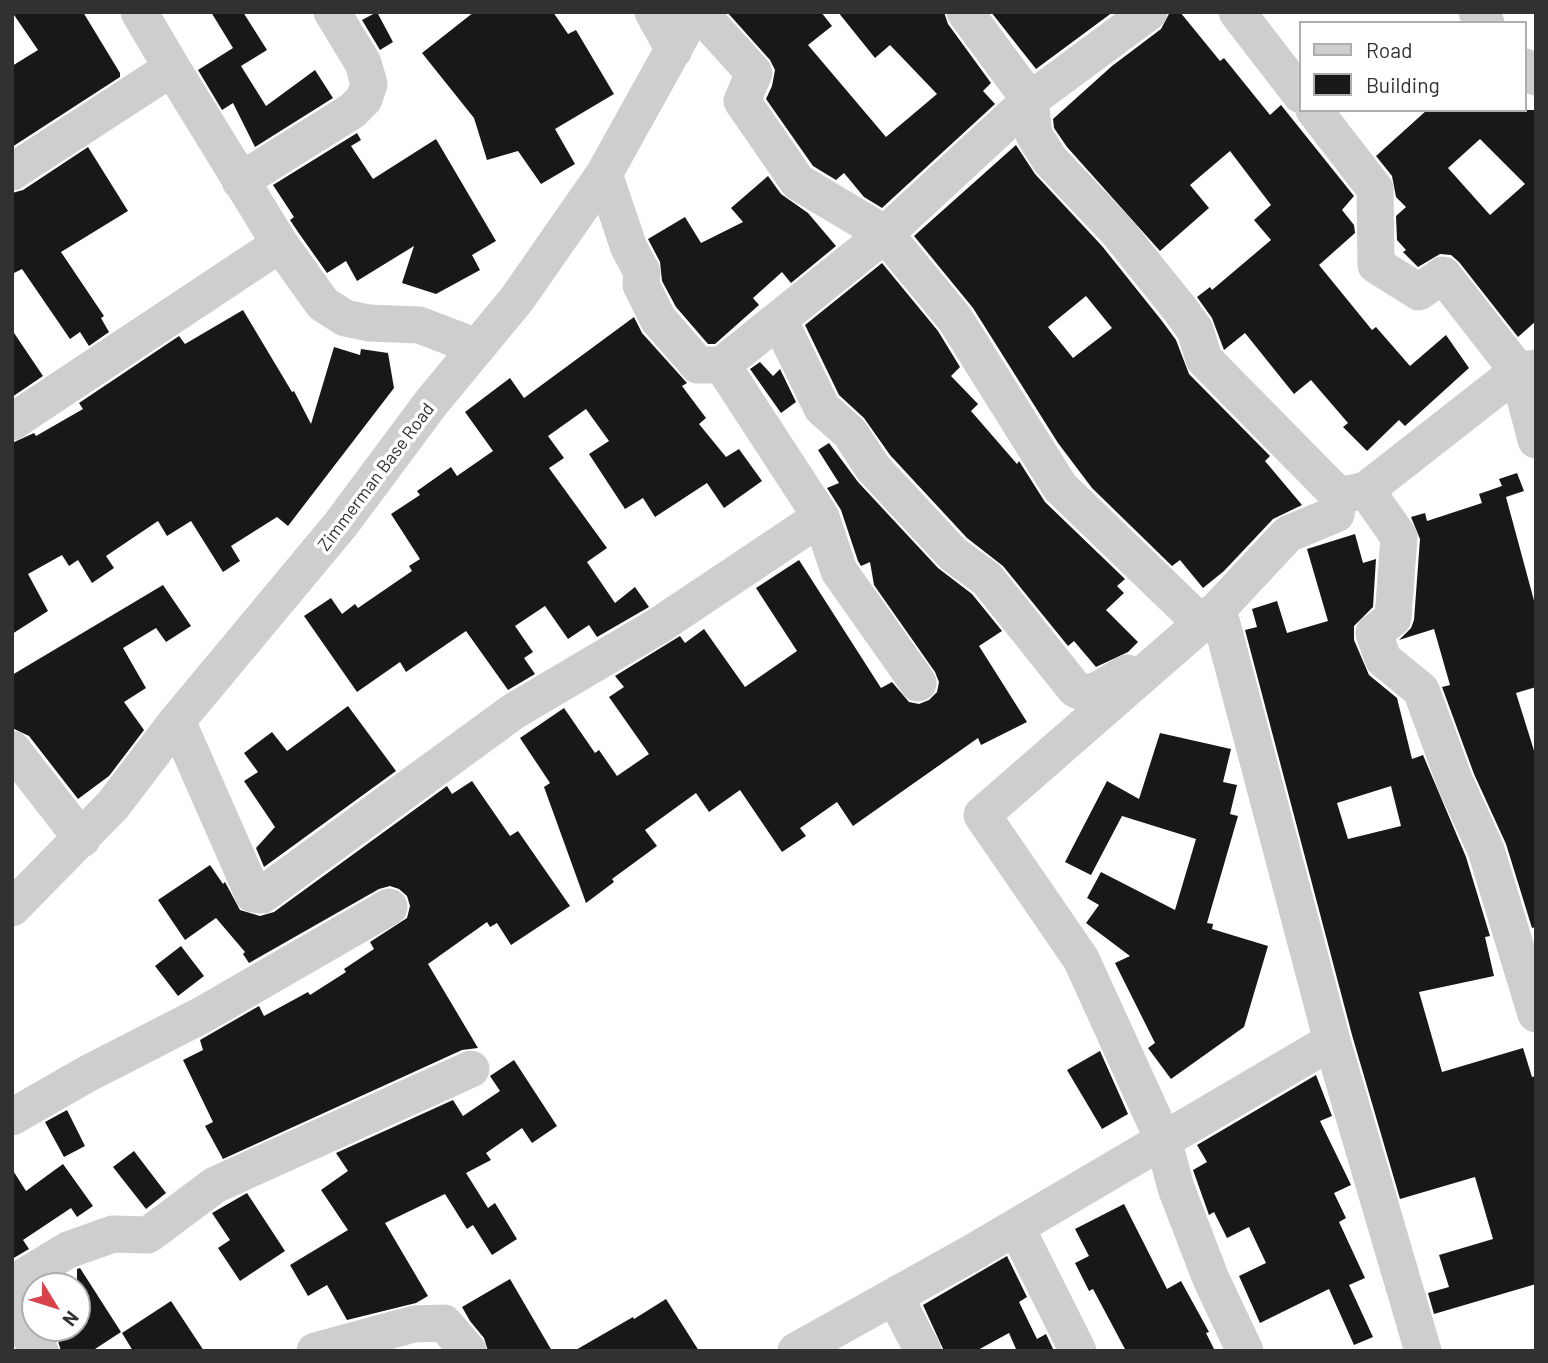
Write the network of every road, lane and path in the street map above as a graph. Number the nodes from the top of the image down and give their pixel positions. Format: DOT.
graph roads {
  1 [pos="139,12"];
  2 [pos="332,12"];
  3 [pos="653,12"];
  4 [pos="697,12"];
  5 [pos="965,12"];
  6 [pos="1149,12"];
  7 [pos="1237,12"];
  8 [pos="674,50"];
  9 [pos="172,68"];
  10 [pos="1300,93"];
  11 [pos="1030,100"];
  12 [pos="1316,112"];
  13 [pos="12,172"];
  14 [pos="604,174"];
  15 [pos="240,181"];
  16 [pos="885,234"];
  17 [pos="280,244"];
  18 [pos="779,320"];
  19 [pos="477,347"];
  20 [pos="722,365"];
  21 [pos="1527,369"];
  22 [pos="12,422"];
  23 [pos="1536,440"];
  24 [pos="1353,493"];
  25 [pos="821,517"];
  26 [pos="1209,616"];
  27 [pos="918,683"];
  28 [pos="177,721"];
  29 [pos="12,749"];
  30 [pos="82,839"];
  31 [pos="18,887"];
  32 [pos="389,907"];
  33 [pos="1536,1014"];
  34 [pos="1332,1041"];
  35 [pos="471,1069"];
  36 [pos="12,1117"];
  37 [pos="1163,1139"];
  38 [pos="1016,1227"];
  39 [pos="12,1284"];
  40 [pos="895,1297"];
  41 [pos="12,1311"];
  42 [pos="40,1351"];
  43 [pos="315,1351"];
  44 [pos="468,1351"];
  45 [pos="796,1351"];
  46 [pos="923,1351"];
  47 [pos="1079,1351"];
  48 [pos="1245,1351"];
  49 [pos="1423,1351"];
  1 -- 9 [label="street"];
  2 -- 15 [label="street"];
  3 -- 8 [label="street"];
  4 -- 8 [label="street, Zimmerman Base Road"];
  4 -- 16 [label="street"];
  5 -- 11 [label="street"];
  6 -- 11 [label="street"];
  7 -- 10 [label="street"];
  8 -- 14 [label="street, Zimmerman Base Road"];
  9 -- 13 [label="street"];
  9 -- 15 [label="street"];
  11 -- 16 [label="street"];
  11 -- 24 [label="street"];
  12 -- 21 [label="street"];
  14 -- 19 [label="street, Zimmerman Base Road"];
  14 -- 20 [label="street"];
  15 -- 17 [label="street"];
  16 -- 18 [label="street"];
  16 -- 26 [label="street"];
  17 -- 19 [label="street"];
  17 -- 22 [label="street"];
  18 -- 20 [label="street"];
  18 -- 26 [label="street"];
  19 -- 28 [label="street, Zimmerman Base Road"];
  20 -- 25 [label="street"];
  21 -- 23 [label="street"];
  21 -- 24 [label="street"];
  24 -- 26 [label="street"];
  24 -- 33 [label="street"];
  25 -- 27 [label="street"];
  25 -- 28 [label="street"];
  26 -- 34 [label="street"];
  26 -- 37 [label="street"];
  28 -- 30 [label="street, Zimmerman Base Road"];
  29 -- 30 [label="street"];
  30 -- 31 [label="street, Zimmerman Base Road"];
  32 -- 36 [label="street"];
  34 -- 37 [label="street"];
  34 -- 49 [label="street"];
  35 -- 39 [label="street"];
  37 -- 38 [label="street"];
  37 -- 48 [label="street"];
  38 -- 40 [label="street"];
  38 -- 47 [label="street"];
  40 -- 45 [label="street"];
  40 -- 46 [label="street"];
  41 -- 42 [label="street"];
  43 -- 44 [label="street"];
}
